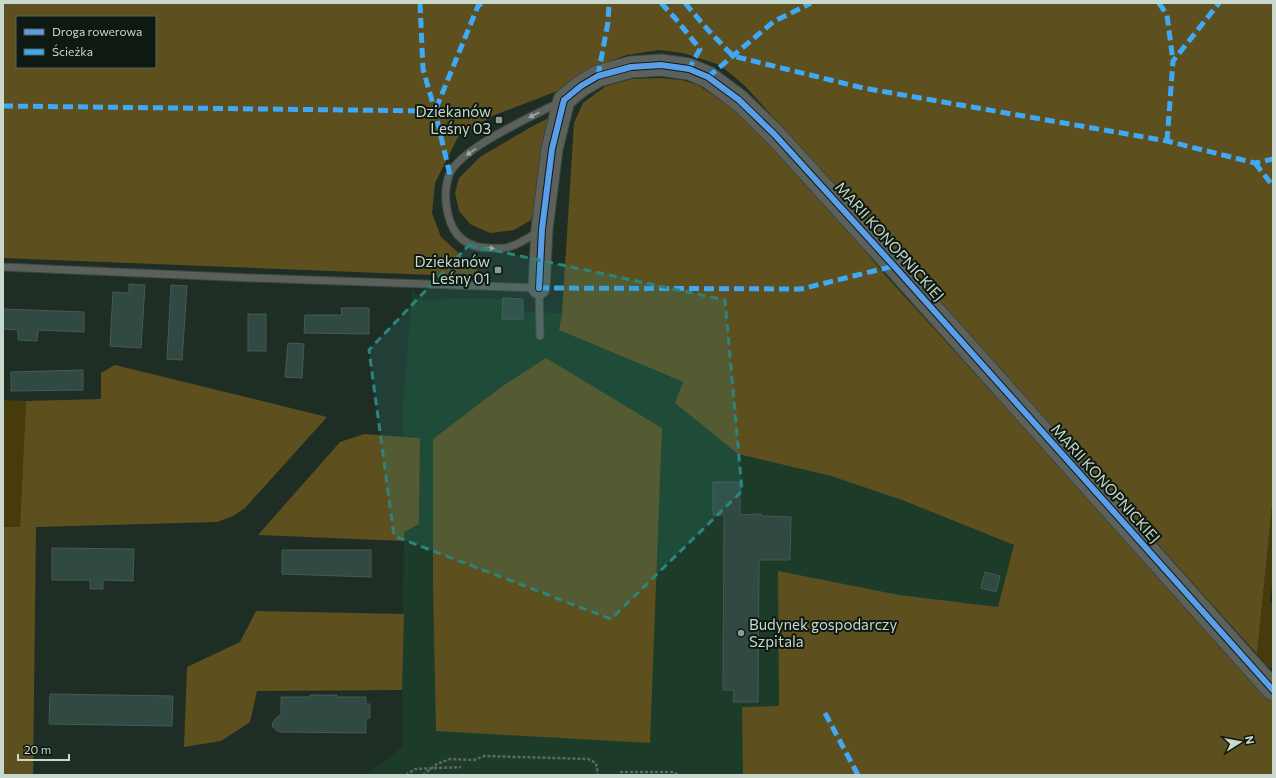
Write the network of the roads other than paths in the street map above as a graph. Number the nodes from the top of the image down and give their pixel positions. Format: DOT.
graph roads {
  1 [pos="564,100"];
  2 [pos="542,229"];
  3 [pos="3,267"];
  4 [pos="539,288"];
  5 [pos="540,336"];
  6 [pos="1273,690"];
  1 -- 2 [label="street"];
  1 -- 2 [label="lane, MARII KONOPNICKIEJ, one-way"];
  1 -- 6 [label="street, MARII KONOPNICKIEJ"];
  2 -- 4 [label="street"];
  3 -- 4 [label="lane"];
  4 -- 5 [label="lane"];
}
